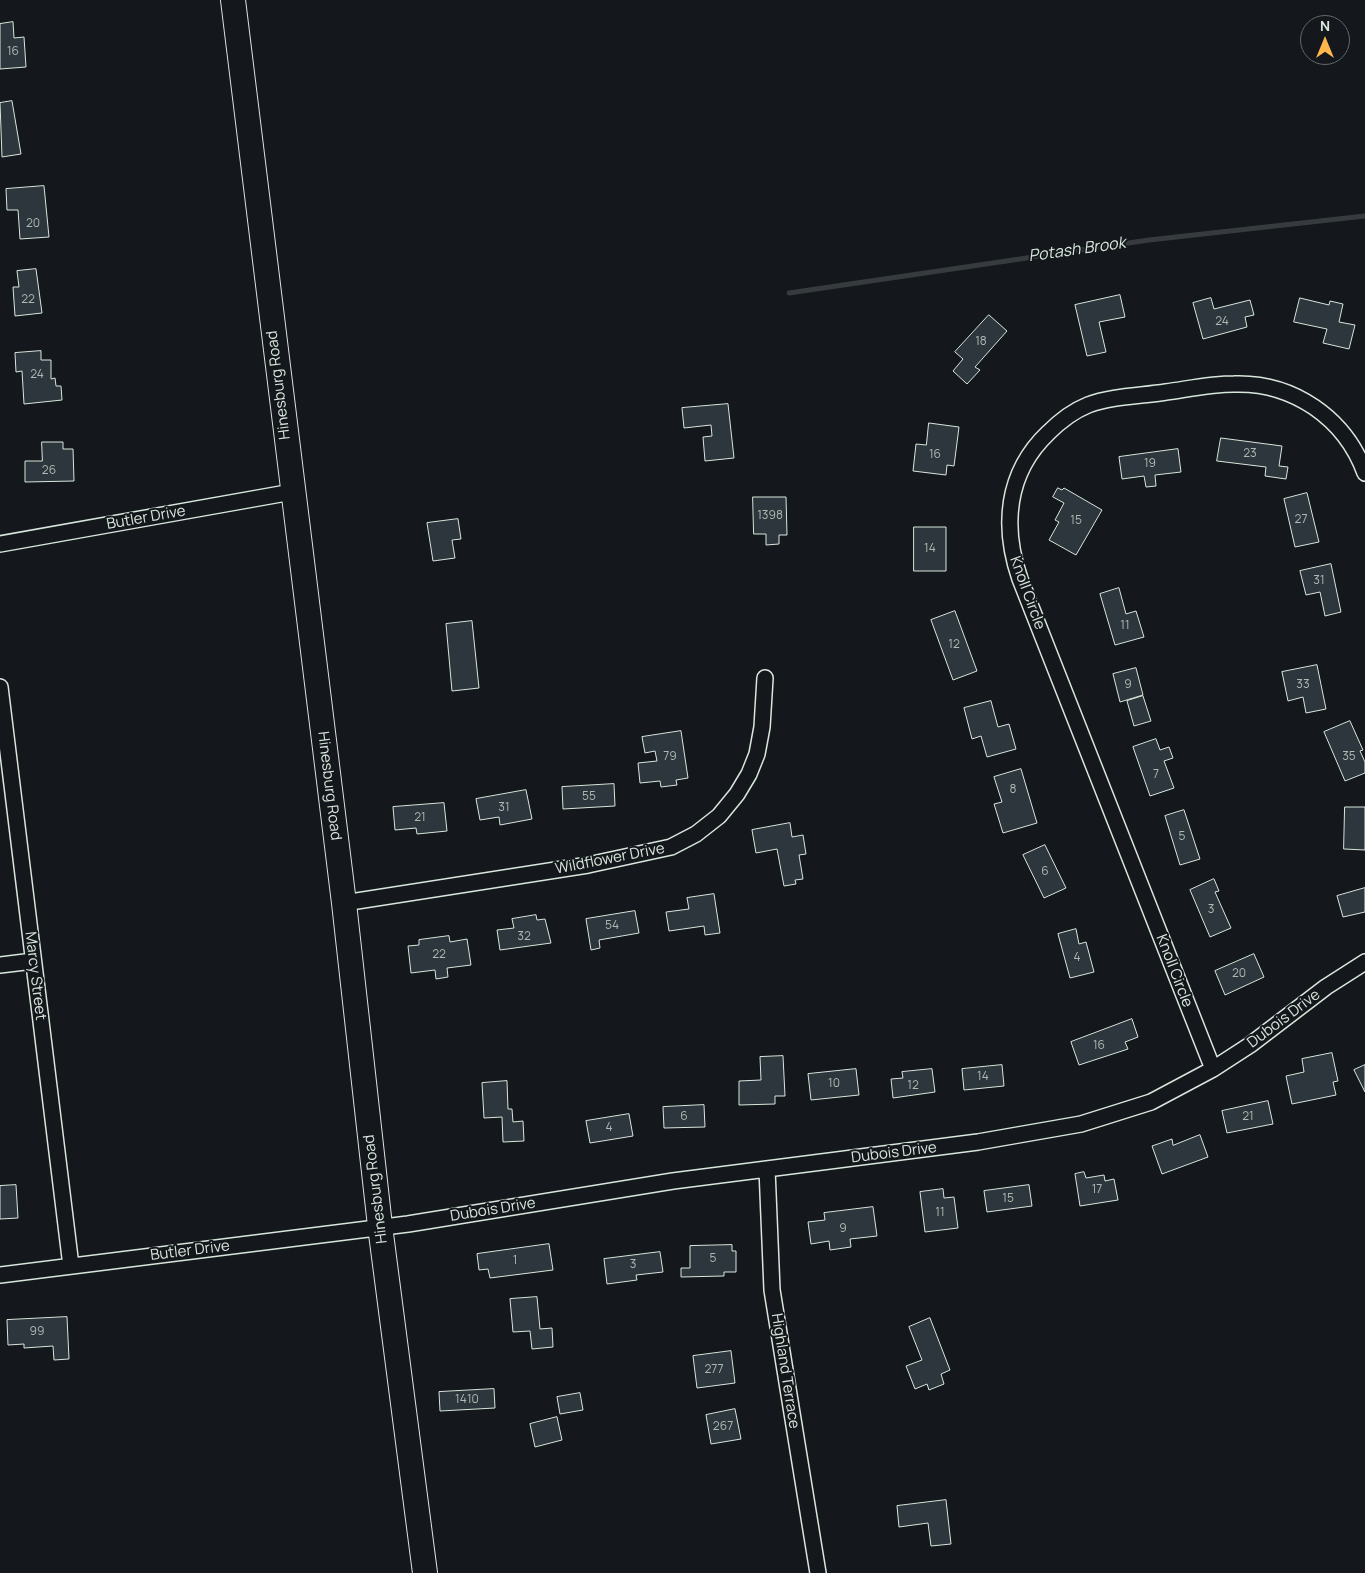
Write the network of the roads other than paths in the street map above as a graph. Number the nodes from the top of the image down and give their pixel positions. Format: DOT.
graph roads {
  1 [pos="233,0"];
  2 [pos="1365,473"];
  3 [pos="292,492"];
  4 [pos="0,544"];
  5 [pos="765,678"];
  6 [pos="0,687"];
  7 [pos="344,903"];
  8 [pos="34,961"];
  9 [pos="1365,962"];
  10 [pos="0,965"];
  11 [pos="1213,1069"];
  12 [pos="767,1168"];
  13 [pos="380,1226"];
  14 [pos="71,1266"];
  15 [pos="0,1275"];
  16 [pos="425,1573"];
  17 [pos="818,1573"];
  1 -- 3 [label="main road, Hinesburg Road"];
  2 -- 11 [label="street, Knoll Circle"];
  3 -- 4 [label="street, Butler Drive"];
  3 -- 7 [label="main road, Hinesburg Road"];
  5 -- 7 [label="street, Wildflower Drive"];
  6 -- 8 [label="street, Marcy Street"];
  7 -- 13 [label="main road, Hinesburg Road"];
  8 -- 10 [label="street"];
  8 -- 14 [label="street, Marcy Street"];
  9 -- 11 [label="street, Dubois Drive"];
  11 -- 12 [label="street, Dubois Drive"];
  12 -- 13 [label="street, Dubois Drive"];
  12 -- 17 [label="street, Highland Terrace"];
  13 -- 14 [label="street, Butler Drive"];
  13 -- 16 [label="main road, Hinesburg Road"];
  14 -- 15 [label="street, Butler Drive"];
}
